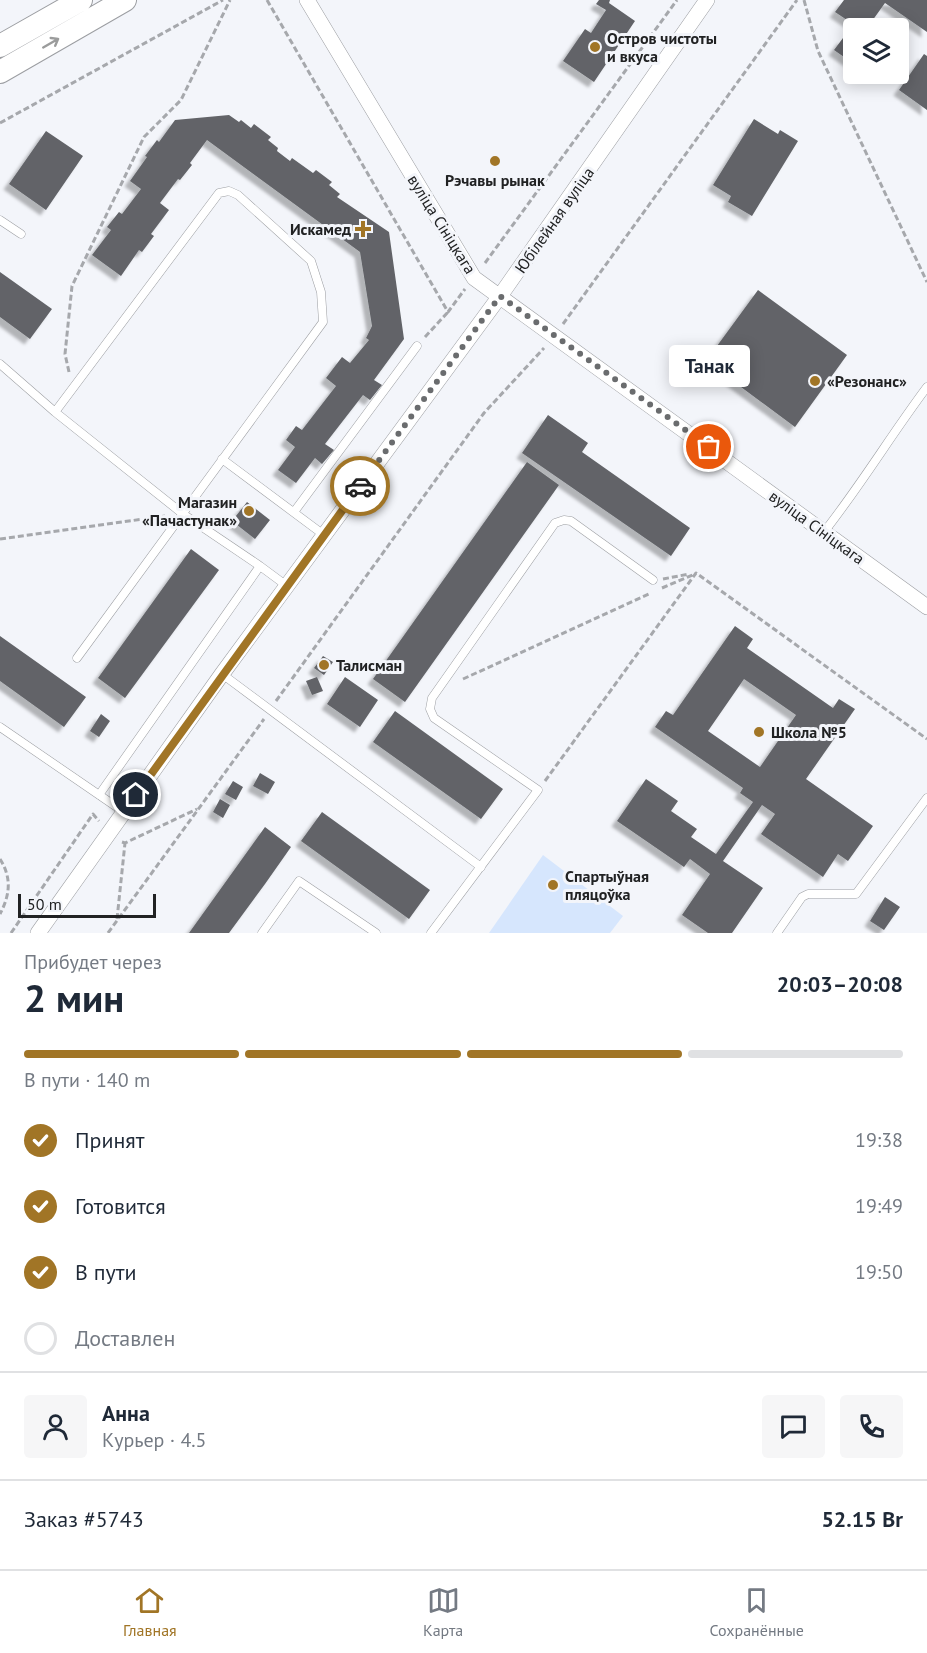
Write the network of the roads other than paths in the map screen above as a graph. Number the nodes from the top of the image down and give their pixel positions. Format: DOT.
graph roads {
  1 [pos="81,0"];
  2 [pos="125,0"];
  3 [pos="307,0"];
  4 [pos="707,0"];
  5 [pos="0,46"];
  6 [pos="0,72"];
  7 [pos="0,220"];
  8 [pos="21,234"];
  9 [pos="500,296"];
  10 [pos="417,346"];
  11 [pos="0,364"];
  12 [pos="927,387"];
  13 [pos="55,412"];
  14 [pos="222,459"];
  15 [pos="294,512"];
  16 [pos="183,514"];
  17 [pos="824,532"];
  18 [pos="324,535"];
  19 [pos="260,566"];
  20 [pos="653,580"];
  21 [pos="287,586"];
  22 [pos="927,607"];
  23 [pos="77,658"];
  24 [pos="222,674"];
  25 [pos="0,727"];
  26 [pos="99,795"];
  27 [pos="927,798"];
  28 [pos="124,812"];
  29 [pos="481,867"];
  30 [pos="38,933"];
  31 [pos="262,933"];
  32 [pos="376,933"];
  33 [pos="431,933"];
  34 [pos="777,933"];
  1 -- 5 [label="main road"];
  6 -- 2 [label="main road, one-way"];
  3 -- 9 [label="street, вуліца Сініцкага"];
  4 -- 9 [label="street, Юбілейная вуліца"];
  7 -- 8 [label="lane"];
  9 -- 17 [label="street, вуліца Сініцкага"];
  9 -- 18 [label="street, Юбілейная вуліца"];
  10 -- 15 [label="lane"];
  11 -- 13 [label="lane"];
  12 -- 17 [label="lane"];
  13 -- 14 [label="lane"];
  13 -- 16 [label="lane"];
  14 -- 15 [label="lane"];
  14 -- 16 [label="lane"];
  15 -- 18 [label="lane"];
  16 -- 19 [label="lane"];
  16 -- 23 [label="lane"];
  17 -- 22 [label="street, вуліца Сініцкага"];
  18 -- 21 [label="street, Юбілейная вуліца"];
  19 -- 21 [label="lane"];
  19 -- 26 [label="lane"];
  20 -- 29 [label="lane"];
  21 -- 24 [label="street, Юбілейная вуліца"];
  24 -- 28 [label="street, Юбілейная вуліца"];
  24 -- 29 [label="lane"];
  25 -- 26 [label="lane"];
  26 -- 28 [label="lane"];
  27 -- 34 [label="lane"];
  28 -- 30 [label="street, Юбілейная вуліца"];
  29 -- 33 [label="lane"];
  31 -- 32 [label="lane"];
}
